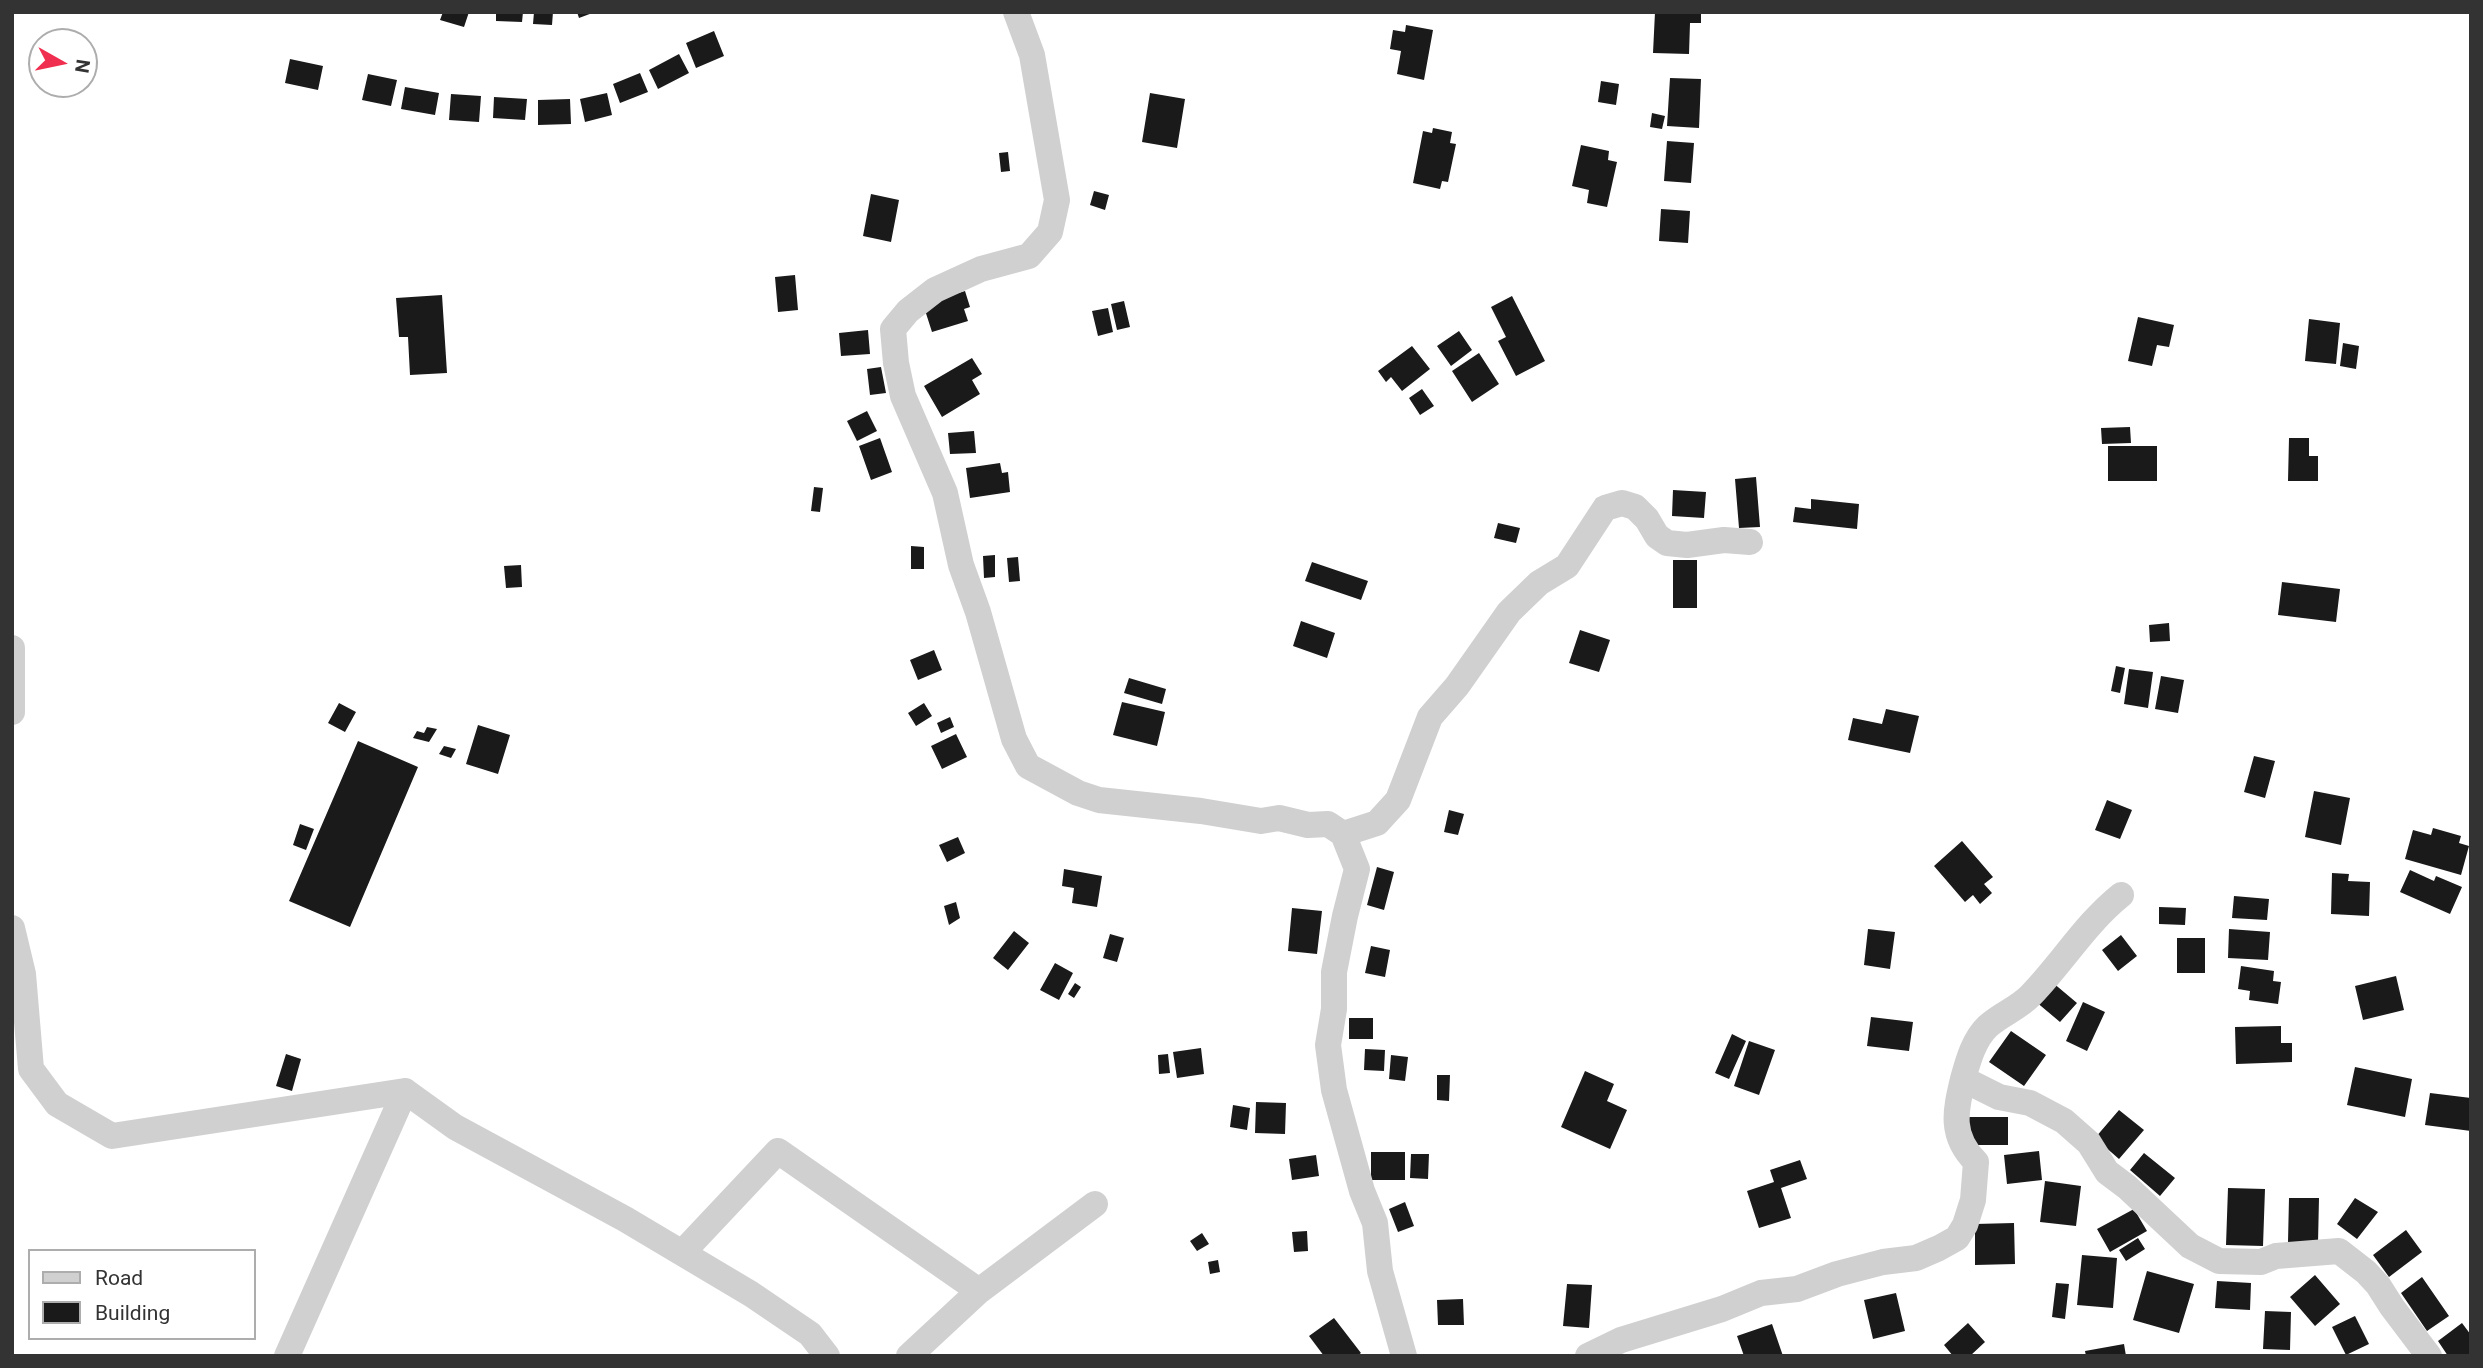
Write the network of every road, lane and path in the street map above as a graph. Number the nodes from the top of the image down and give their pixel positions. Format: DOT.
graph roads {
  1 [pos="1016,12"];
  2 [pos="1749,542"];
  3 [pos="12,649"];
  4 [pos="12,712"];
  5 [pos="1343,834"];
  6 [pos="2121,895"];
  7 [pos="12,929"];
  8 [pos="1963,1079"];
  9 [pos="405,1091"];
  10 [pos="1095,1204"];
  11 [pos="682,1253"];
  12 [pos="979,1291"];
  13 [pos="287,1356"];
  14 [pos="827,1356"];
  15 [pos="909,1356"];
  16 [pos="1404,1356"];
  17 [pos="1588,1356"];
  18 [pos="2429,1356"];
  1 -- 5 [label="street"];
  2 -- 5 [label="street"];
  3 -- 4 [label="street"];
  5 -- 16 [label="street"];
  6 -- 8 [label="street"];
  7 -- 9 [label="street"];
  8 -- 17 [label="street"];
  8 -- 18 [label="street"];
  9 -- 11 [label="street"];
  9 -- 13 [label="street"];
  10 -- 12 [label="street"];
  11 -- 12 [label="street"];
  11 -- 14 [label="street"];
  12 -- 15 [label="street"];
}
